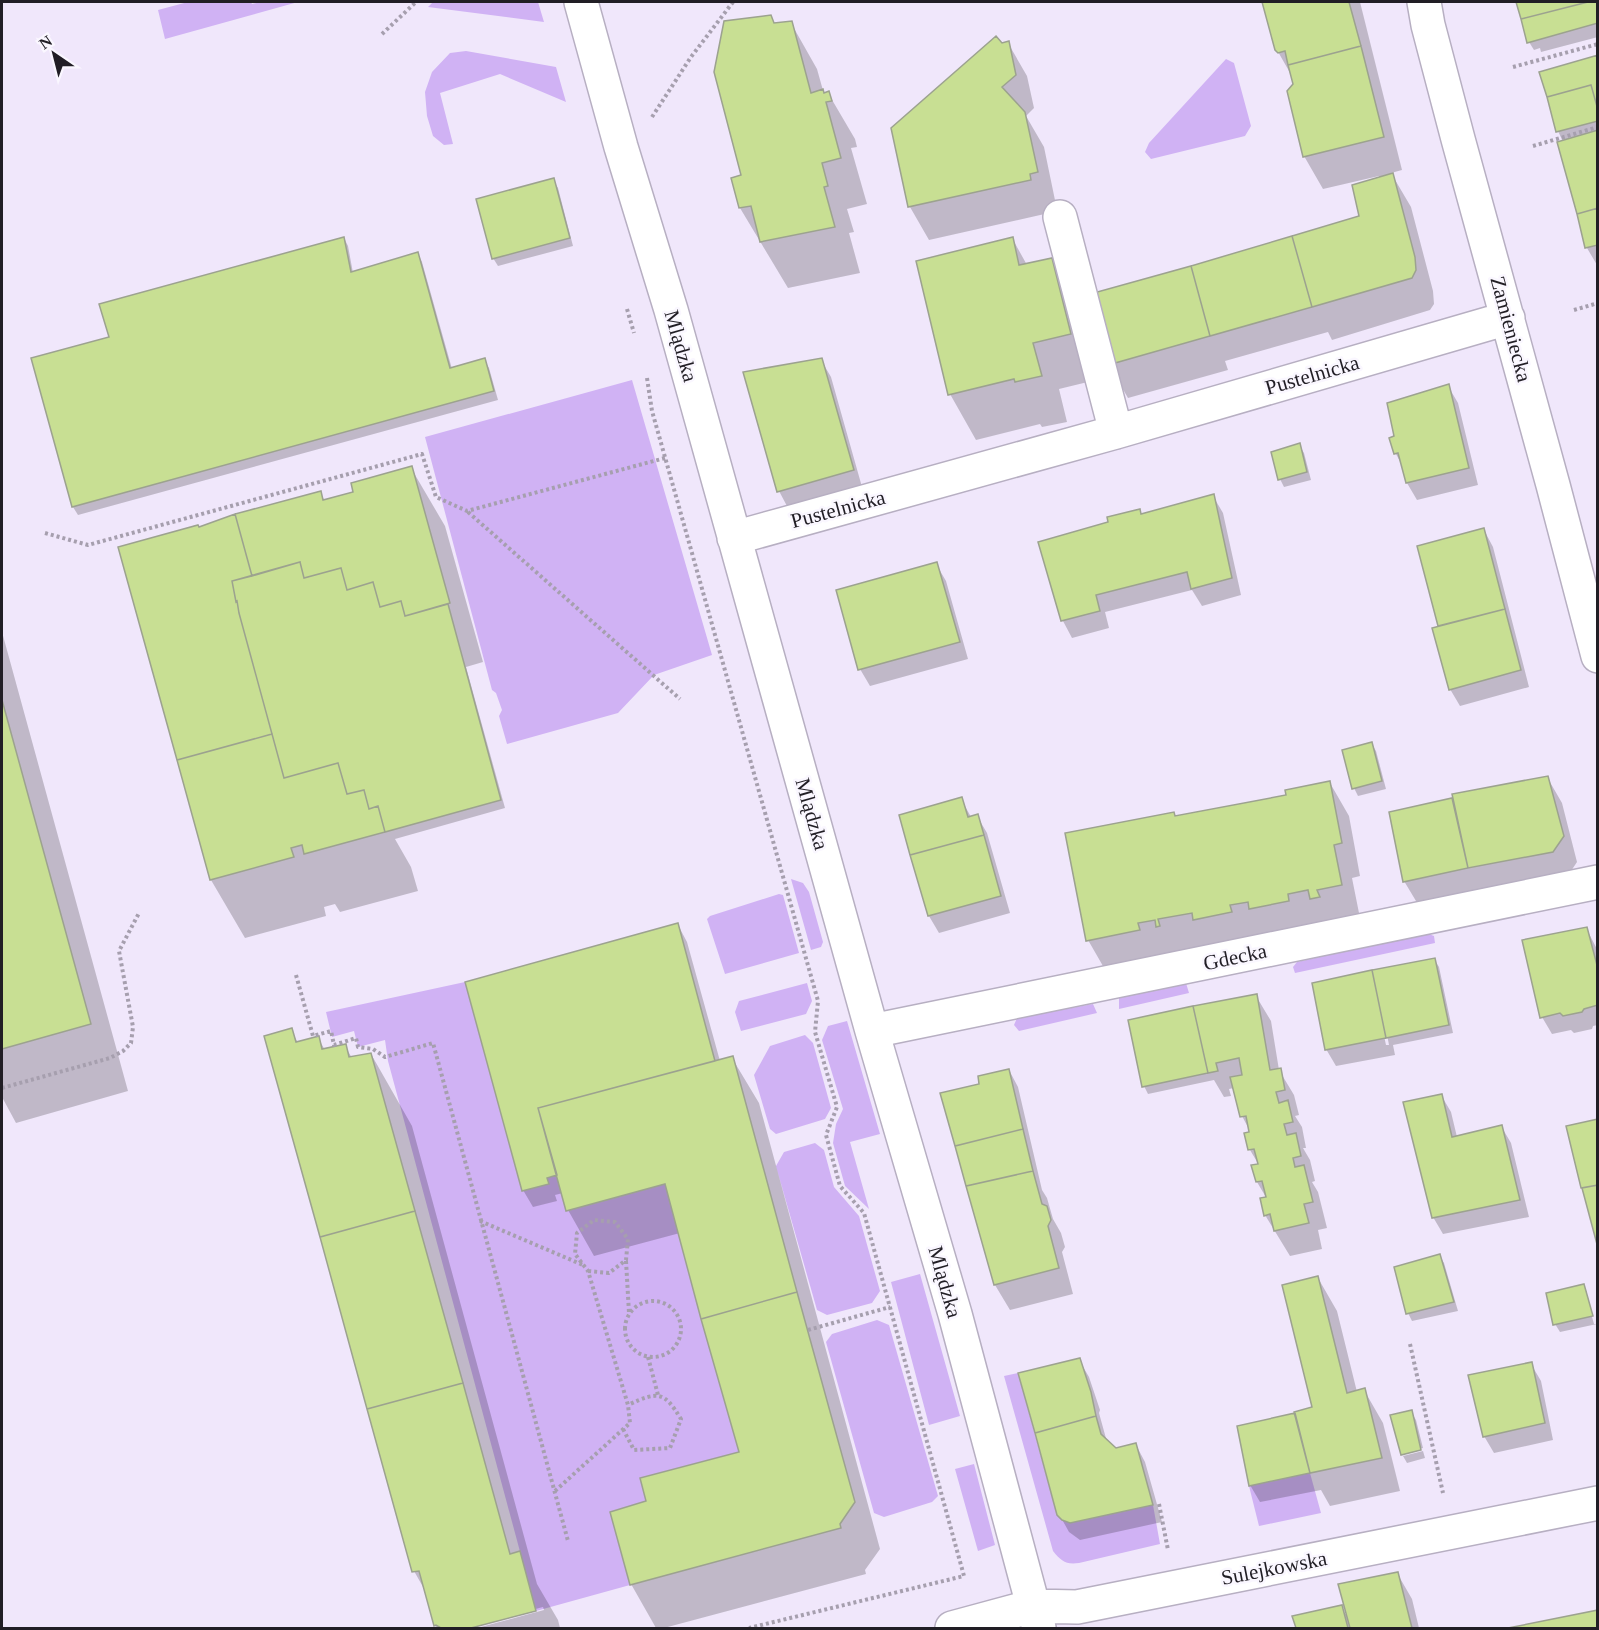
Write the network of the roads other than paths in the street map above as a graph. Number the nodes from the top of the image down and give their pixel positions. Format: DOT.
graph roads {
  1 [pos="581,2"];
  2 [pos="1424,2"];
  3 [pos="1060,217"];
  4 [pos="1508,318"];
  5 [pos="1116,432"];
  6 [pos="734,538"];
  7 [pos="1598,656"];
  8 [pos="1598,882"];
  9 [pos="872,1031"];
  10 [pos="1598,1503"];
  11 [pos="1036,1617"];
  12 [pos="951,1629"];
  1 -- 6 [label="street, Mlądzka"];
  2 -- 4 [label="street, Zamieniecka"];
  3 -- 5 [label="street"];
  4 -- 5 [label="street, Pustelnicka"];
  4 -- 7 [label="street, Zamieniecka"];
  5 -- 6 [label="street, Pustelnicka"];
  6 -- 9 [label="street, Mlądzka"];
  8 -- 9 [label="street, Gdecka"];
  9 -- 11 [label="street, Mlądzka"];
  10 -- 11 [label="street, Sulejkowska"];
  11 -- 12 [label="street, Sulejkowska"];
}
